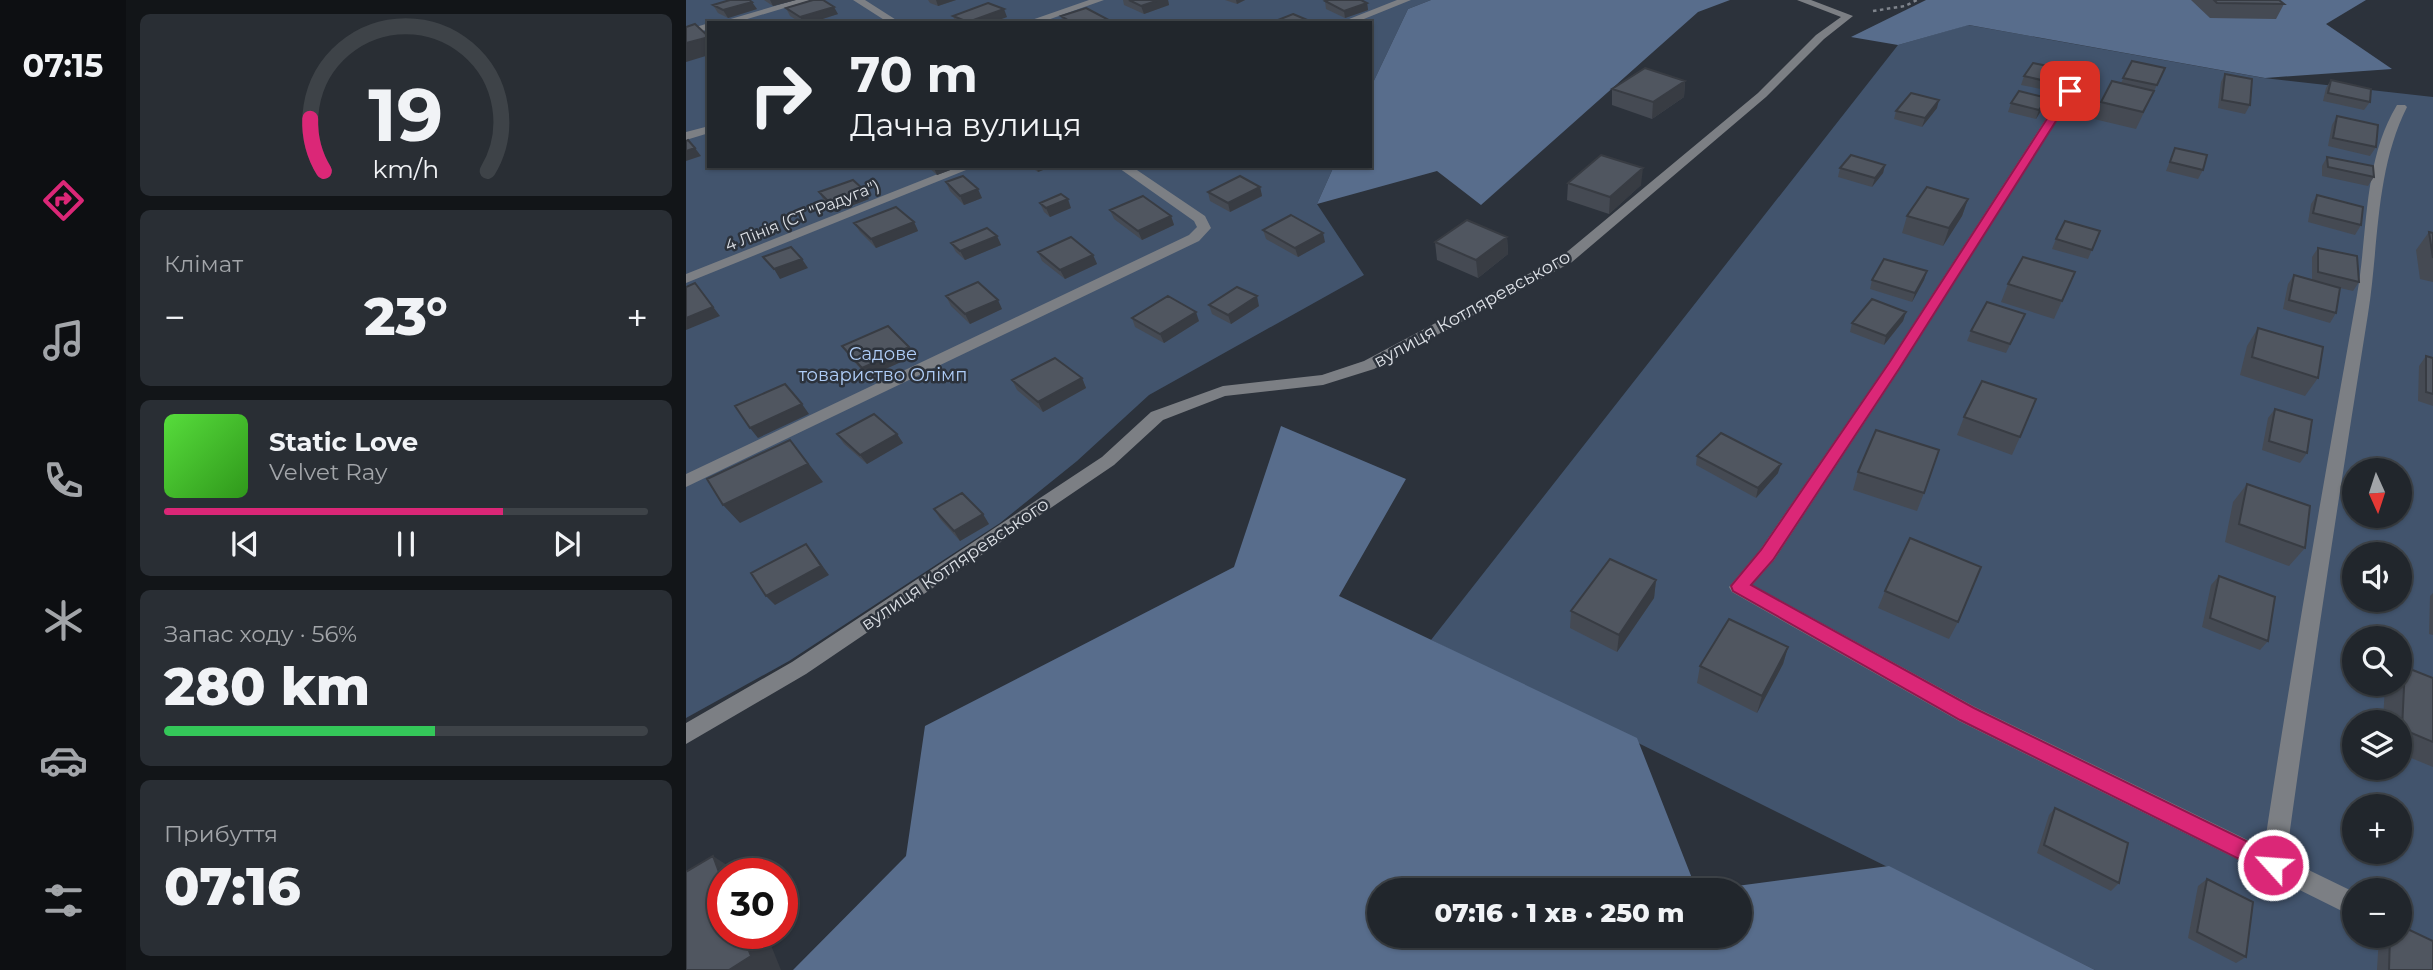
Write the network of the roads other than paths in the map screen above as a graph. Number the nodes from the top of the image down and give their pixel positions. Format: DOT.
graph roads {
  1 [pos="806,0"];
  2 [pos="858,0"];
  3 [pos="1099,0"];
  4 [pos="1406,0"];
  5 [pos="1802,0"];
  6 [pos="729,21"];
  7 [pos="893,21"];
  8 [pos="1034,21"];
  9 [pos="1348,21"];
  10 [pos="707,27"];
  11 [pos="686,33"];
  12 [pos="2084,68"];
  13 [pos="2401,107"];
  14 [pos="707,130"];
  15 [pos="686,136"];
  16 [pos="965,168"];
  17 [pos="1125,168"];
  18 [pos="686,279"];
  19 [pos="686,481"];
  20 [pos="686,734"];
  21 [pos="2273,865"];
  22 [pos="2342,899"];
  1 -- 6 [label="street"];
  2 -- 7 [label="street"];
  3 -- 8 [label="street"];
  4 -- 9 [label="street"];
  5 -- 20 [label="street, вулиця Котляревського"];
  10 -- 11 [label="street"];
  12 -- 21 [label="street"];
  13 -- 21 [label="street"];
  14 -- 15 [label="street"];
  16 -- 18 [label="street, 4 Лінія (СТ \"Радуга\")"];
  17 -- 19 [label="street"];
  21 -- 22 [label="street"];
}
